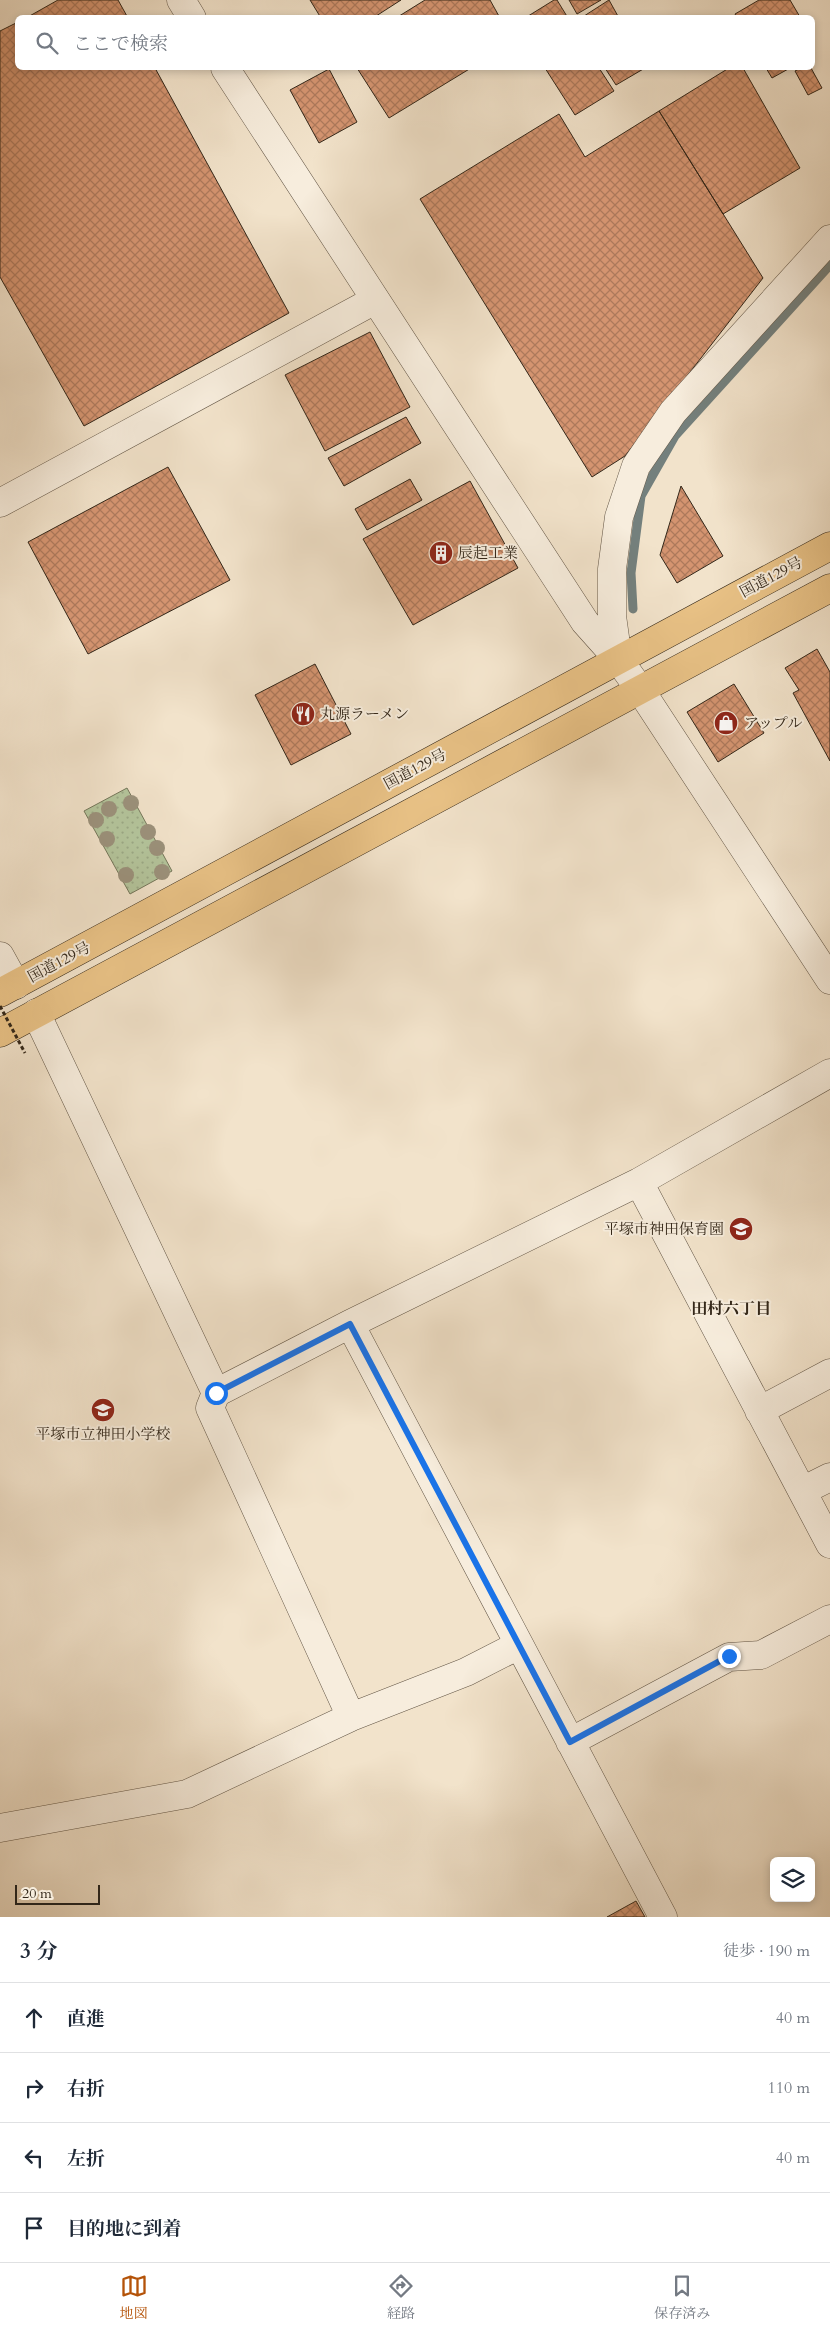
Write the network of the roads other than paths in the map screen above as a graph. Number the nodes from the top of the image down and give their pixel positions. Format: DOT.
graph roads {
  1 [pos="181,0"];
  2 [pos="190,15"];
  3 [pos="225,70"];
  4 [pos="830,239"];
  5 [pos="375,300"];
  6 [pos="0,503"];
  7 [pos="830,546"];
  8 [pos="830,588"];
  9 [pos="618,659"];
  10 [pos="641,691"];
  11 [pos="0,956"];
  12 [pos="830,980"];
  13 [pos="5,995"];
  14 [pos="36,1013"];
  15 [pos="0,1032"];
  16 [pos="830,1073"];
  17 [pos="639,1182"];
  18 [pos="350,1324"];
  19 [pos="830,1373"];
  20 [pos="216,1393"];
  21 [pos="759,1411"];
  22 [pos="830,1477"];
  23 [pos="802,1491"];
  24 [pos="830,1544"];
  25 [pos="830,1619"];
  26 [pos="519,1644"];
  27 [pos="351,1717"];
  28 [pos="570,1742"];
  29 [pos="0,1828"];
  30 [pos="663,1917"];
  1 -- 2 [label="street"];
  3 -- 5 [label="street"];
  4 -- 9 [label="street"];
  5 -- 6 [label="street"];
  5 -- 9 [label="street"];
  7 -- 9 [label="highway, 国道129号"];
  8 -- 10 [label="highway"];
  9 -- 10 [label="street"];
  9 -- 13 [label="highway, 国道129号"];
  10 -- 12 [label="street"];
  10 -- 14 [label="highway"];
  11 -- 13 [label="street"];
  14 -- 15 [label="highway"];
  14 -- 20 [label="street"];
  16 -- 17 [label="street"];
  17 -- 18 [label="street"];
  17 -- 21 [label="street"];
  18 -- 20 [label="street"];
  18 -- 26 [label="street"];
  19 -- 21 [label="street"];
  20 -- 27 [label="street"];
  21 -- 23 [label="street"];
  22 -- 23 [label="street"];
  23 -- 24 [label="street"];
  25 -- 28 [label="street"];
  26 -- 27 [label="street"];
  26 -- 28 [label="street"];
  27 -- 29 [label="street"];
  28 -- 30 [label="street"];
}
